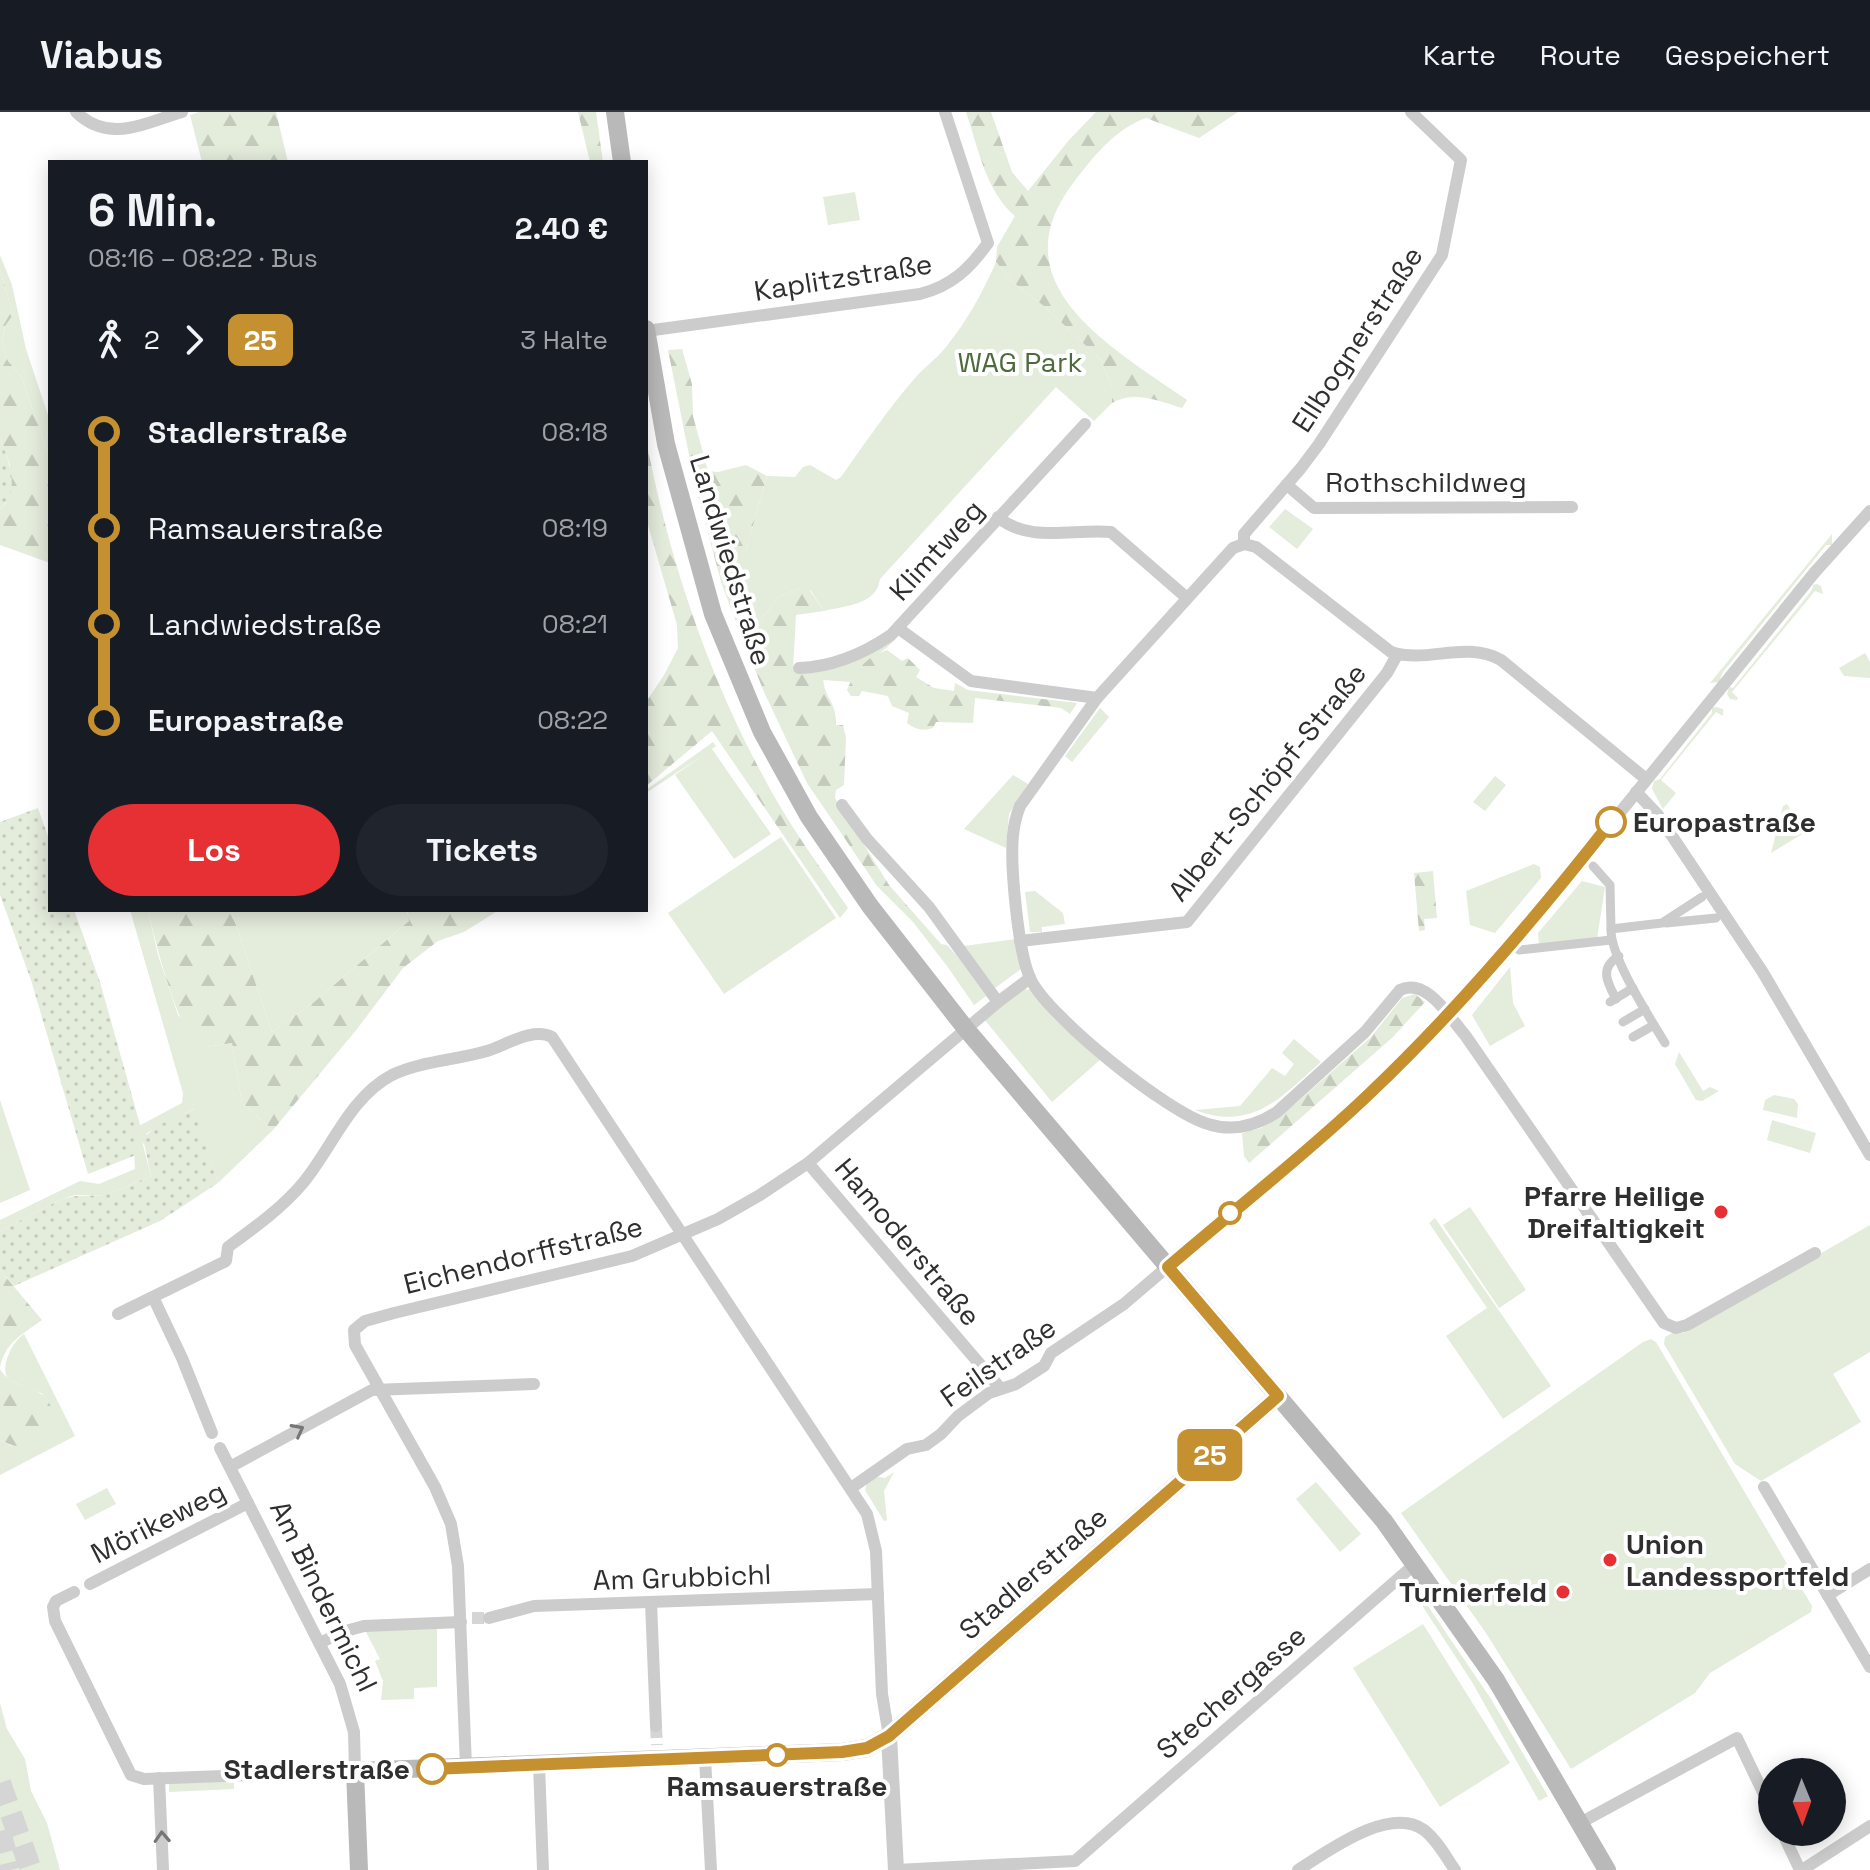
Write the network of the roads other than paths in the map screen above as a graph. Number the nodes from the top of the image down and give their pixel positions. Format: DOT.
graph roads {
  1 [pos="76,112"];
  2 [pos="182,112"];
  3 [pos="615,112"];
  4 [pos="945,112"];
  5 [pos="1411,112"];
  6 [pos="622,160"];
  7 [pos="648,330"];
  8 [pos="648,341"];
  9 [pos="1085,424"];
  10 [pos="1287,485"];
  11 [pos="1572,507"];
  12 [pos="1870,511"];
  13 [pos="998,517"];
  14 [pos="1244,544"];
  15 [pos="1187,598"];
  16 [pos="898,628"];
  17 [pos="1397,655"];
  18 [pos="799,668"];
  19 [pos="1097,698"];
  20 [pos="1646,779"];
  21 [pos="1636,792"];
  22 [pos="842,805"];
  23 [pos="1593,866"];
  24 [pos="1702,897"];
  25 [pos="1716,918"];
  26 [pos="1662,923"];
  27 [pos="1611,934"];
  28 [pos="1020,941"];
  29 [pos="1519,950"];
  30 [pos="1619,956"];
  31 [pos="1030,978"];
  32 [pos="1633,988"];
  33 [pos="998,1002"];
  34 [pos="1645,1009"];
  35 [pos="1447,1015"];
  36 [pos="1623,1022"];
  37 [pos="1654,1025"];
  38 [pos="966,1029"];
  39 [pos="1633,1037"];
  40 [pos="1665,1043"];
  41 [pos="1870,1155"];
  42 [pos="808,1163"];
  43 [pos="681,1236"];
  44 [pos="1815,1253"];
  45 [pos="1168,1267"];
  46 [pos="153,1297"];
  47 [pos="118,1314"];
  48 [pos="534,1384"];
  49 [pos="1001,1389"];
  50 [pos="380,1390"];
  51 [pos="1278,1396"];
  52 [pos="212,1433"];
  53 [pos="220,1448"];
  54 [pos="230,1467"];
  55 [pos="1764,1487"];
  56 [pos="851,1488"];
  57 [pos="248,1503"];
  58 [pos="1415,1564"];
  59 [pos="1870,1569"];
  60 [pos="90,1584"];
  61 [pos="74,1592"];
  62 [pos="878,1594"];
  63 [pos="1828,1595"];
  64 [pos="651,1602"];
  65 [pos="53,1607"];
  66 [pos="489,1618"];
  67 [pos="464,1620"];
  68 [pos="320,1643"];
  69 [pos="1870,1667"];
  70 [pos="656,1726"];
  71 [pos="889,1736"];
  72 [pos="705,1758"];
  73 [pos="539,1765"];
  74 [pos="466,1767"];
  75 [pos="355,1771"];
  76 [pos="159,1778"];
  77 [pos="1758,1782"];
  78 [pos="1580,1823"];
  79 [pos="1870,1826"];
  80 [pos="1789,1846"];
  81 [pos="1079,1857"];
  82 [pos="163,1870"];
  83 [pos="359,1870"];
  84 [pos="543,1870"];
  85 [pos="711,1870"];
  86 [pos="896,1870"];
  87 [pos="1085,1870"];
  88 [pos="1298,1870"];
  89 [pos="1455,1870"];
  90 [pos="1607,1870"];
  91 [pos="1801,1870"];
  1 -- 2 [label="street"];
  3 -- 6 [label="main road"];
  4 -- 7 [label="street, Kaplitzstraße"];
  5 -- 10 [label="street, Ellbognerstraße"];
  8 -- 38 [label="main road, Landwiedstraße"];
  9 -- 13 [label="street, Klimtweg"];
  10 -- 11 [label="street, Rothschildweg"];
  10 -- 14 [label="street, Ellbognerstraße"];
  12 -- 20 [label="street"];
  13 -- 15 [label="street"];
  13 -- 16 [label="street, Klimtweg"];
  14 -- 15 [label="street"];
  14 -- 17 [label="street"];
  15 -- 19 [label="street"];
  16 -- 18 [label="street, Klimtweg"];
  16 -- 19 [label="street"];
  17 -- 20 [label="street"];
  17 -- 28 [label="street, Albert-Schöpf-Straße"];
  19 -- 28 [label="street"];
  20 -- 21 [label="street"];
  21 -- 35 [label="street"];
  21 -- 41 [label="street"];
  22 -- 33 [label="street"];
  23 -- 27 [label="street"];
  24 -- 26 [label="street"];
  25 -- 26 [label="street"];
  26 -- 27 [label="street"];
  27 -- 29 [label="street"];
  27 -- 30 [label="street"];
  28 -- 31 [label="street"];
  30 -- 32 [label="street"];
  30 -- 32 [label="street"];
  31 -- 33 [label="street"];
  31 -- 35 [label="street"];
  32 -- 34 [label="street"];
  33 -- 38 [label="street"];
  34 -- 36 [label="street"];
  34 -- 37 [label="street"];
  35 -- 44 [label="street"];
  35 -- 45 [label="street"];
  37 -- 39 [label="street"];
  37 -- 40 [label="street"];
  38 -- 42 [label="street, Eichendorffstraße"];
  38 -- 45 [label="main road, Landwiedstraße"];
  42 -- 43 [label="street, Eichendorffstraße"];
  42 -- 49 [label="street, Hamoderstraße"];
  43 -- 46 [label="street"];
  43 -- 50 [label="street, Eichendorffstraße"];
  43 -- 56 [label="street"];
  45 -- 49 [label="street, Feilstraße"];
  45 -- 51 [label="main road, Landwiedstraße"];
  46 -- 47 [label="street"];
  46 -- 52 [label="street"];
  48 -- 50 [label="street"];
  49 -- 56 [label="street, Feilstraße"];
  54 -- 50 [label="street, one-way"];
  50 -- 67 [label="street"];
  51 -- 58 [label="main road, Landwiedstraße"];
  51 -- 71 [label="main road, Stadlerstraße"];
  53 -- 54 [label="street, Am Bindermichl"];
  54 -- 57 [label="street, Am Bindermichl"];
  55 -- 63 [label="street"];
  56 -- 62 [label="street"];
  57 -- 60 [label="street, Mörikeweg"];
  57 -- 68 [label="street, Am Bindermichl"];
  58 -- 78 [label="main road, Landwiedstraße"];
  58 -- 81 [label="street, Stechergasse"];
  59 -- 63 [label="street"];
  61 -- 65 [label="street, Mörikeweg"];
  62 -- 64 [label="street, Am Grubbichl"];
  62 -- 71 [label="street"];
  63 -- 69 [label="street"];
  64 -- 66 [label="street, Am Grubbichl"];
  64 -- 70 [label="street"];
  65 -- 76 [label="street, Stadlerstraße"];
  67 -- 68 [label="street"];
  67 -- 74 [label="street"];
  68 -- 75 [label="street, Am Bindermichl"];
  71 -- 72 [label="main road, Stadlerstraße"];
  71 -- 86 [label="street"];
  72 -- 73 [label="main road, Stadlerstraße"];
  72 -- 85 [label="street"];
  73 -- 74 [label="main road, Stadlerstraße"];
  73 -- 84 [label="street"];
  74 -- 75 [label="main road, Stadlerstraße"];
  75 -- 76 [label="street, Stadlerstraße"];
  75 -- 83 [label="main road, Am Bindermichl"];
  82 -- 76 [label="street, one-way"];
  77 -- 78 [label="street"];
  78 -- 90 [label="main road, Landwiedstraße"];
  79 -- 91 [label="street"];
  80 -- 91 [label="street"];
  81 -- 86 [label="street"];
  81 -- 87 [label="street"];
  88 -- 89 [label="street"];
}
